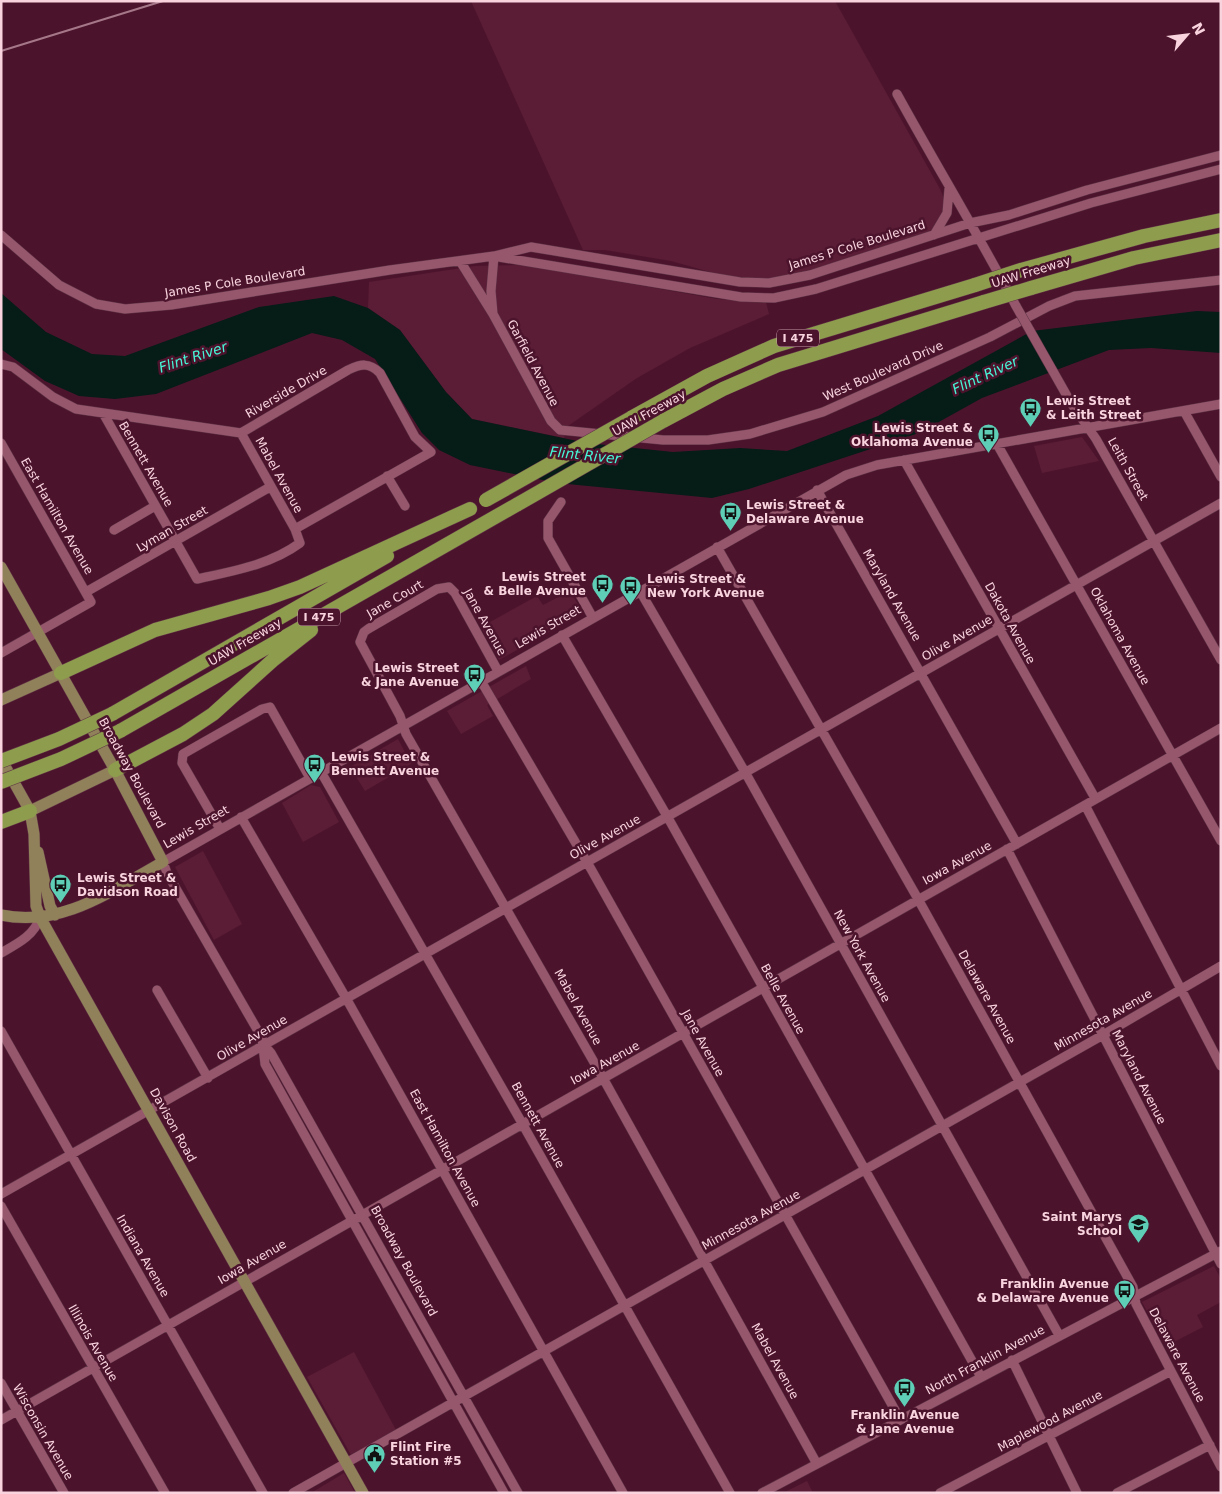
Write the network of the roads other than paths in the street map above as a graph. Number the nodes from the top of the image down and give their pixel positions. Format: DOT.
graph roads {
  1 [pos="897,94"];
  2 [pos="1221,155"];
  3 [pos="1221,169"];
  4 [pos="949,189"];
  5 [pos="1221,220"];
  6 [pos="970,223"];
  7 [pos="1,235"];
  8 [pos="934,235"];
  9 [pos="980,238"];
  10 [pos="1221,240"];
  11 [pos="494,256"];
  12 [pos="460,260"];
  13 [pos="1221,280"];
  14 [pos="494,314"];
  15 [pos="1,364"];
  16 [pos="1221,404"];
  17 [pos="1184,411"];
  18 [pos="102,413"];
  19 [pos="551,421"];
  20 [pos="1088,428"];
  21 [pos="240,433"];
  22 [pos="1,443"];
  23 [pos="997,444"];
  24 [pos="904,460"];
  25 [pos="387,476"];
  26 [pos="1221,477"];
  27 [pos="270,488"];
  28 [pos="817,490"];
  29 [pos="561,502"];
  30 [pos="1221,503"];
  31 [pos="155,506"];
  32 [pos="405,506"];
  33 [pos="470,509"];
  34 [pos="114,530"];
  35 [pos="295,530"];
  36 [pos="176,542"];
  37 [pos="1154,542"];
  38 [pos="717,547"];
  39 [pos="1,567"];
  40 [pos="1076,585"];
  41 [pos="449,587"];
  42 [pos="640,591"];
  43 [pos="86,592"];
  44 [pos="360,594"];
  45 [pos="593,618"];
  46 [pos="999,628"];
  47 [pos="38,632"];
  48 [pos="562,635"];
  49 [pos="360,642"];
  50 [pos="1,653"];
  51 [pos="1221,660"];
  52 [pos="498,671"];
  53 [pos="61,673"];
  54 [pos="922,673"];
  55 [pos="482,681"];
  56 [pos="1,700"];
  57 [pos="403,725"];
  58 [pos="1221,728"];
  59 [pos="822,729"];
  60 [pos="1173,755"];
  61 [pos="1,760"];
  62 [pos="115,770"];
  63 [pos="321,772"];
  64 [pos="745,772"];
  65 [pos="310,778"];
  66 [pos="1,782"];
  67 [pos="1095,798"];
  68 [pos="1085,805"];
  69 [pos="30,812"];
  70 [pos="667,816"];
  71 [pos="241,817"];
  72 [pos="1,822"];
  73 [pos="220,830"];
  74 [pos="34,834"];
  75 [pos="1221,841"];
  76 [pos="1017,844"];
  77 [pos="1007,849"];
  78 [pos="163,862"];
  79 [pos="587,862"];
  80 [pos="918,899"];
  81 [pos="507,907"];
  82 [pos="1,915"];
  83 [pos="55,915"];
  84 [pos="40,917"];
  85 [pos="840,943"];
  86 [pos="426,952"];
  87 [pos="1,953"];
  88 [pos="1221,966"];
  89 [pos="762,988"];
  90 [pos="1181,989"];
  91 [pos="157,990"];
  92 [pos="346,998"];
  93 [pos="1,1031"];
  94 [pos="683,1033"];
  95 [pos="1103,1036"];
  96 [pos="264,1045"];
  97 [pos="1221,1066"];
  98 [pos="208,1078"];
  99 [pos="603,1078"];
  100 [pos="1020,1082"];
  101 [pos="149,1110"];
  102 [pos="523,1123"];
  103 [pos="942,1126"];
  104 [pos="313,1128"];
  105 [pos="303,1134"];
  106 [pos="71,1154"];
  107 [pos="442,1169"];
  108 [pos="865,1169"];
  109 [pos="1,1194"];
  110 [pos="1,1206"];
  111 [pos="362,1215"];
  112 [pos="785,1215"];
  113 [pos="352,1221"];
  114 [pos="1218,1252"];
  115 [pos="704,1260"];
  116 [pos="1221,1264"];
  117 [pos="245,1281"];
  118 [pos="1135,1296"];
  119 [pos="625,1306"];
  120 [pos="168,1325"];
  121 [pos="1059,1335"];
  122 [pos="543,1351"];
  123 [pos="1012,1360"];
  124 [pos="92,1367"];
  125 [pos="1171,1371"];
  126 [pos="981,1376"];
  127 [pos="1,1383"];
  128 [pos="464,1397"];
  129 [pos="454,1403"];
  130 [pos="17,1411"];
  131 [pos="900,1419"];
  132 [pos="1,1420"];
  133 [pos="1049,1434"];
  134 [pos="1210,1445"];
  135 [pos="347,1463"];
  136 [pos="817,1464"];
  137 [pos="1221,1467"];
  138 [pos="64,1493"];
  139 [pos="164,1493"];
  140 [pos="263,1493"];
  141 [pos="293,1493"];
  142 [pos="363,1493"];
  143 [pos="504,1493"];
  144 [pos="518,1493"];
  145 [pos="623,1493"];
  146 [pos="730,1493"];
  147 [pos="762,1493"];
  148 [pos="940,1493"];
  149 [pos="1077,1493"];
  150 [pos="1117,1493"];
  1 -- 4 [label="street, Leith Street"];
  2 -- 6 [label="street, James P Cole Boulevard"];
  3 -- 9 [label="street, James P Cole Boulevard"];
  4 -- 6 [label="street, Leith Street"];
  4 -- 8 [label="street"];
  5 -- 33 [label="highway, UAW Freeway / I 475, bridge"];
  6 -- 8 [label="street, James P Cole Boulevard"];
  6 -- 9 [label="street, Leith Street"];
  7 -- 12 [label="street, James P Cole Boulevard"];
  8 -- 11 [label="street, James P Cole Boulevard"];
  9 -- 11 [label="street, James P Cole Boulevard"];
  9 -- 20 [label="street, Leith Street, bridge"];
  10 -- 44 [label="highway, UAW Freeway / I 475, bridge"];
  11 -- 12 [label="street, James P Cole Boulevard"];
  11 -- 14 [label="street, Garfield Avenue"];
  12 -- 14 [label="street"];
  13 -- 19 [label="street, West Boulevard Drive"];
  14 -- 19 [label="street, Garfield Avenue"];
  15 -- 18 [label="street, Riverside Drive"];
  16 -- 17 [label="street, Lewis Street"];
  17 -- 20 [label="street, Lewis Street"];
  17 -- 26 [label="street"];
  18 -- 21 [label="street, Riverside Drive"];
  18 -- 31 [label="street, Bennett Avenue"];
  20 -- 23 [label="street, Lewis Street"];
  20 -- 37 [label="street, Leith Street"];
  21 -- 25 [label="street, Riverside Drive"];
  21 -- 27 [label="street, Mabel Avenue"];
  22 -- 43 [label="street, East Hamilton Avenue"];
  23 -- 24 [label="street, Lewis Street"];
  23 -- 40 [label="street, Oklahoma Avenue"];
  24 -- 28 [label="street, Lewis Street"];
  24 -- 46 [label="street, Dakota Avenue"];
  25 -- 32 [label="street"];
  25 -- 35 [label="street"];
  27 -- 35 [label="street, Mabel Avenue"];
  27 -- 36 [label="street, Lyman Street"];
  28 -- 38 [label="street, Lewis Street"];
  28 -- 54 [label="street, Maryland Avenue"];
  29 -- 45 [label="street"];
  30 -- 37 [label="street, Olive Avenue"];
  31 -- 34 [label="street"];
  31 -- 36 [label="street, Bennett Avenue"];
  33 -- 53 [label="highway"];
  33 -- 61 [label="highway, UAW Freeway / I 475, bridge"];
  35 -- 36 [label="street, Bennett Avenue"];
  36 -- 43 [label="street, Lyman Street"];
  37 -- 40 [label="street, Olive Avenue"];
  37 -- 51 [label="street, Leith Street"];
  38 -- 42 [label="street, Lewis Street"];
  38 -- 59 [label="street, Delaware Avenue"];
  39 -- 47 [label="main road, Broadway Boulevard"];
  40 -- 46 [label="street, Olive Avenue"];
  40 -- 60 [label="street, Oklahoma Avenue"];
  41 -- 49 [label="street, Jane Court"];
  41 -- 52 [label="street, Jane Avenue"];
  42 -- 45 [label="street, Lewis Street"];
  42 -- 64 [label="street, New York Avenue"];
  43 -- 47 [label="street, East Hamilton Avenue"];
  44 -- 62 [label="highway"];
  44 -- 66 [label="highway, UAW Freeway / I 475, bridge"];
  45 -- 48 [label="street, Lewis Street"];
  46 -- 54 [label="street, Olive Avenue"];
  46 -- 67 [label="street, Dakota Avenue"];
  47 -- 50 [label="street"];
  47 -- 53 [label="main road, Broadway Boulevard"];
  48 -- 52 [label="street, Lewis Street"];
  48 -- 70 [label="street, Belle Avenue"];
  49 -- 57 [label="street, Mabel Avenue"];
  52 -- 55 [label="street, Lewis Street"];
  53 -- 56 [label="main road"];
  53 -- 62 [label="main road, Broadway Boulevard"];
  54 -- 59 [label="street, Olive Avenue"];
  54 -- 76 [label="street, Maryland Avenue"];
  55 -- 57 [label="street, Lewis Street"];
  55 -- 79 [label="street, Jane Avenue"];
  57 -- 63 [label="street, Lewis Street"];
  57 -- 81 [label="street, Mabel Avenue"];
  58 -- 60 [label="street, Iowa Avenue"];
  59 -- 64 [label="street, Olive Avenue"];
  59 -- 80 [label="street, Delaware Avenue"];
  60 -- 67 [label="street, Iowa Avenue"];
  60 -- 75 [label="street, Oklahoma Avenue"];
  61 -- 69 [label="main road, Davison Road"];
  62 -- 69 [label="main road"];
  62 -- 78 [label="main road, Broadway Boulevard"];
  63 -- 65 [label="street, Lewis Street"];
  63 -- 86 [label="street, Bennett Avenue"];
  64 -- 70 [label="street, Olive Avenue"];
  64 -- 85 [label="street, New York Avenue"];
  65 -- 71 [label="street, Lewis Street"];
  65 -- 73 [label="street"];
  67 -- 68 [label="street, Iowa Avenue"];
  68 -- 76 [label="street, Iowa Avenue"];
  68 -- 90 [label="street"];
  69 -- 72 [label="highway"];
  69 -- 74 [label="main road, Davison Road"];
  70 -- 79 [label="street, Olive Avenue"];
  70 -- 89 [label="street, Belle Avenue"];
  71 -- 73 [label="street, Lewis Street"];
  71 -- 92 [label="street, East Hamilton Avenue"];
  73 -- 78 [label="street, Lewis Street"];
  74 -- 83 [label="main road"];
  74 -- 84 [label="main road, Davison Road"];
  76 -- 77 [label="street, Iowa Avenue"];
  77 -- 80 [label="street, Iowa Avenue"];
  77 -- 95 [label="street, Maryland Avenue"];
  78 -- 83 [label="main road, Lewis Street"];
  78 -- 96 [label="street, Broadway Boulevard"];
  79 -- 81 [label="street, Olive Avenue"];
  79 -- 94 [label="street, Jane Avenue"];
  80 -- 85 [label="street, Iowa Avenue"];
  80 -- 100 [label="street, Delaware Avenue"];
  81 -- 86 [label="street, Olive Avenue"];
  81 -- 99 [label="street, Mabel Avenue"];
  82 -- 84 [label="main road, Lewis Street"];
  83 -- 84 [label="main road, Lewis Street"];
  84 -- 87 [label="street"];
  84 -- 101 [label="main road, Davison Road"];
  85 -- 89 [label="street, Iowa Avenue"];
  85 -- 103 [label="street, New York Avenue"];
  86 -- 92 [label="street, Olive Avenue"];
  86 -- 102 [label="street, Bennett Avenue"];
  88 -- 90 [label="street, Minnesota Avenue"];
  89 -- 94 [label="street, Iowa Avenue"];
  89 -- 108 [label="street, Belle Avenue"];
  90 -- 95 [label="street, Minnesota Avenue"];
  90 -- 97 [label="street"];
  91 -- 98 [label="street"];
  92 -- 96 [label="street, Olive Avenue"];
  92 -- 107 [label="street, East Hamilton Avenue"];
  93 -- 106 [label="street, Indiana Avenue"];
  94 -- 99 [label="street, Iowa Avenue"];
  94 -- 112 [label="street, Jane Avenue"];
  95 -- 100 [label="street, Minnesota Avenue"];
  95 -- 114 [label="street, Maryland Avenue"];
  96 -- 98 [label="street, Olive Avenue"];
  96 -- 104 [label="street, Broadway Boulevard"];
  96 -- 105 [label="street, Broadway Boulevard"];
  98 -- 101 [label="street, Olive Avenue"];
  99 -- 102 [label="street, Iowa Avenue"];
  99 -- 115 [label="street, Mabel Avenue"];
  100 -- 103 [label="street, Minnesota Avenue"];
  100 -- 118 [label="street, Delaware Avenue"];
  101 -- 106 [label="street, Olive Avenue"];
  101 -- 117 [label="main road, Davison Road"];
  102 -- 107 [label="street, Iowa Avenue"];
  102 -- 119 [label="street, Bennett Avenue"];
  103 -- 108 [label="street, Minnesota Avenue"];
  103 -- 121 [label="street, New York Avenue"];
  104 -- 105 [label="street"];
  104 -- 111 [label="street, Broadway Boulevard"];
  105 -- 113 [label="street, Broadway Boulevard"];
  106 -- 109 [label="street, Olive Avenue"];
  106 -- 120 [label="street, Indiana Avenue"];
  107 -- 111 [label="street, Iowa Avenue"];
  107 -- 122 [label="street, East Hamilton Avenue"];
  108 -- 112 [label="street, Minnesota Avenue"];
  108 -- 126 [label="street, Belle Avenue"];
  110 -- 124 [label="street, Illinois Avenue"];
  111 -- 113 [label="street, Iowa Avenue"];
  111 -- 128 [label="street, Broadway Boulevard"];
  112 -- 115 [label="street, Minnesota Avenue"];
  112 -- 131 [label="street, Jane Avenue"];
  113 -- 117 [label="street, Iowa Avenue"];
  113 -- 129 [label="street, Broadway Boulevard"];
  114 -- 116 [label="street, Maryland Avenue"];
  114 -- 118 [label="street, North Franklin Avenue"];
  115 -- 119 [label="street, Minnesota Avenue"];
  115 -- 136 [label="street, Mabel Avenue"];
  117 -- 120 [label="street, Iowa Avenue"];
  117 -- 135 [label="main road, Davison Road"];
  118 -- 121 [label="street, North Franklin Avenue"];
  118 -- 125 [label="street, Delaware Avenue"];
  119 -- 122 [label="street, Minnesota Avenue"];
  119 -- 146 [label="street, Bennett Avenue"];
  120 -- 124 [label="street, Iowa Avenue"];
  120 -- 140 [label="street, Indiana Avenue"];
  121 -- 123 [label="street, North Franklin Avenue"];
  122 -- 128 [label="street, Minnesota Avenue"];
  122 -- 145 [label="street, East Hamilton Avenue"];
  123 -- 126 [label="street, North Franklin Avenue"];
  123 -- 133 [label="street"];
  124 -- 130 [label="street, Iowa Avenue"];
  124 -- 139 [label="street, Illinois Avenue"];
  125 -- 133 [label="street, Maplewood Avenue"];
  125 -- 134 [label="street, Delaware Avenue"];
  126 -- 131 [label="street, North Franklin Avenue"];
  127 -- 130 [label="street, Wisconsin Avenue"];
  128 -- 129 [label="street, Minnesota Avenue"];
  128 -- 144 [label="street, Broadway Boulevard"];
  129 -- 135 [label="street, Minnesota Avenue"];
  129 -- 143 [label="street, Broadway Boulevard"];
  130 -- 132 [label="street, Iowa Avenue"];
  130 -- 138 [label="street, Wisconsin Avenue"];
  131 -- 136 [label="street, North Franklin Avenue"];
  133 -- 148 [label="street, Maplewood Avenue"];
  133 -- 149 [label="street"];
  134 -- 137 [label="street, Delaware Avenue"];
  134 -- 150 [label="street"];
  135 -- 141 [label="street, Minnesota Avenue"];
  135 -- 142 [label="main road, Davison Road"];
  136 -- 147 [label="street, North Franklin Avenue"];
}
